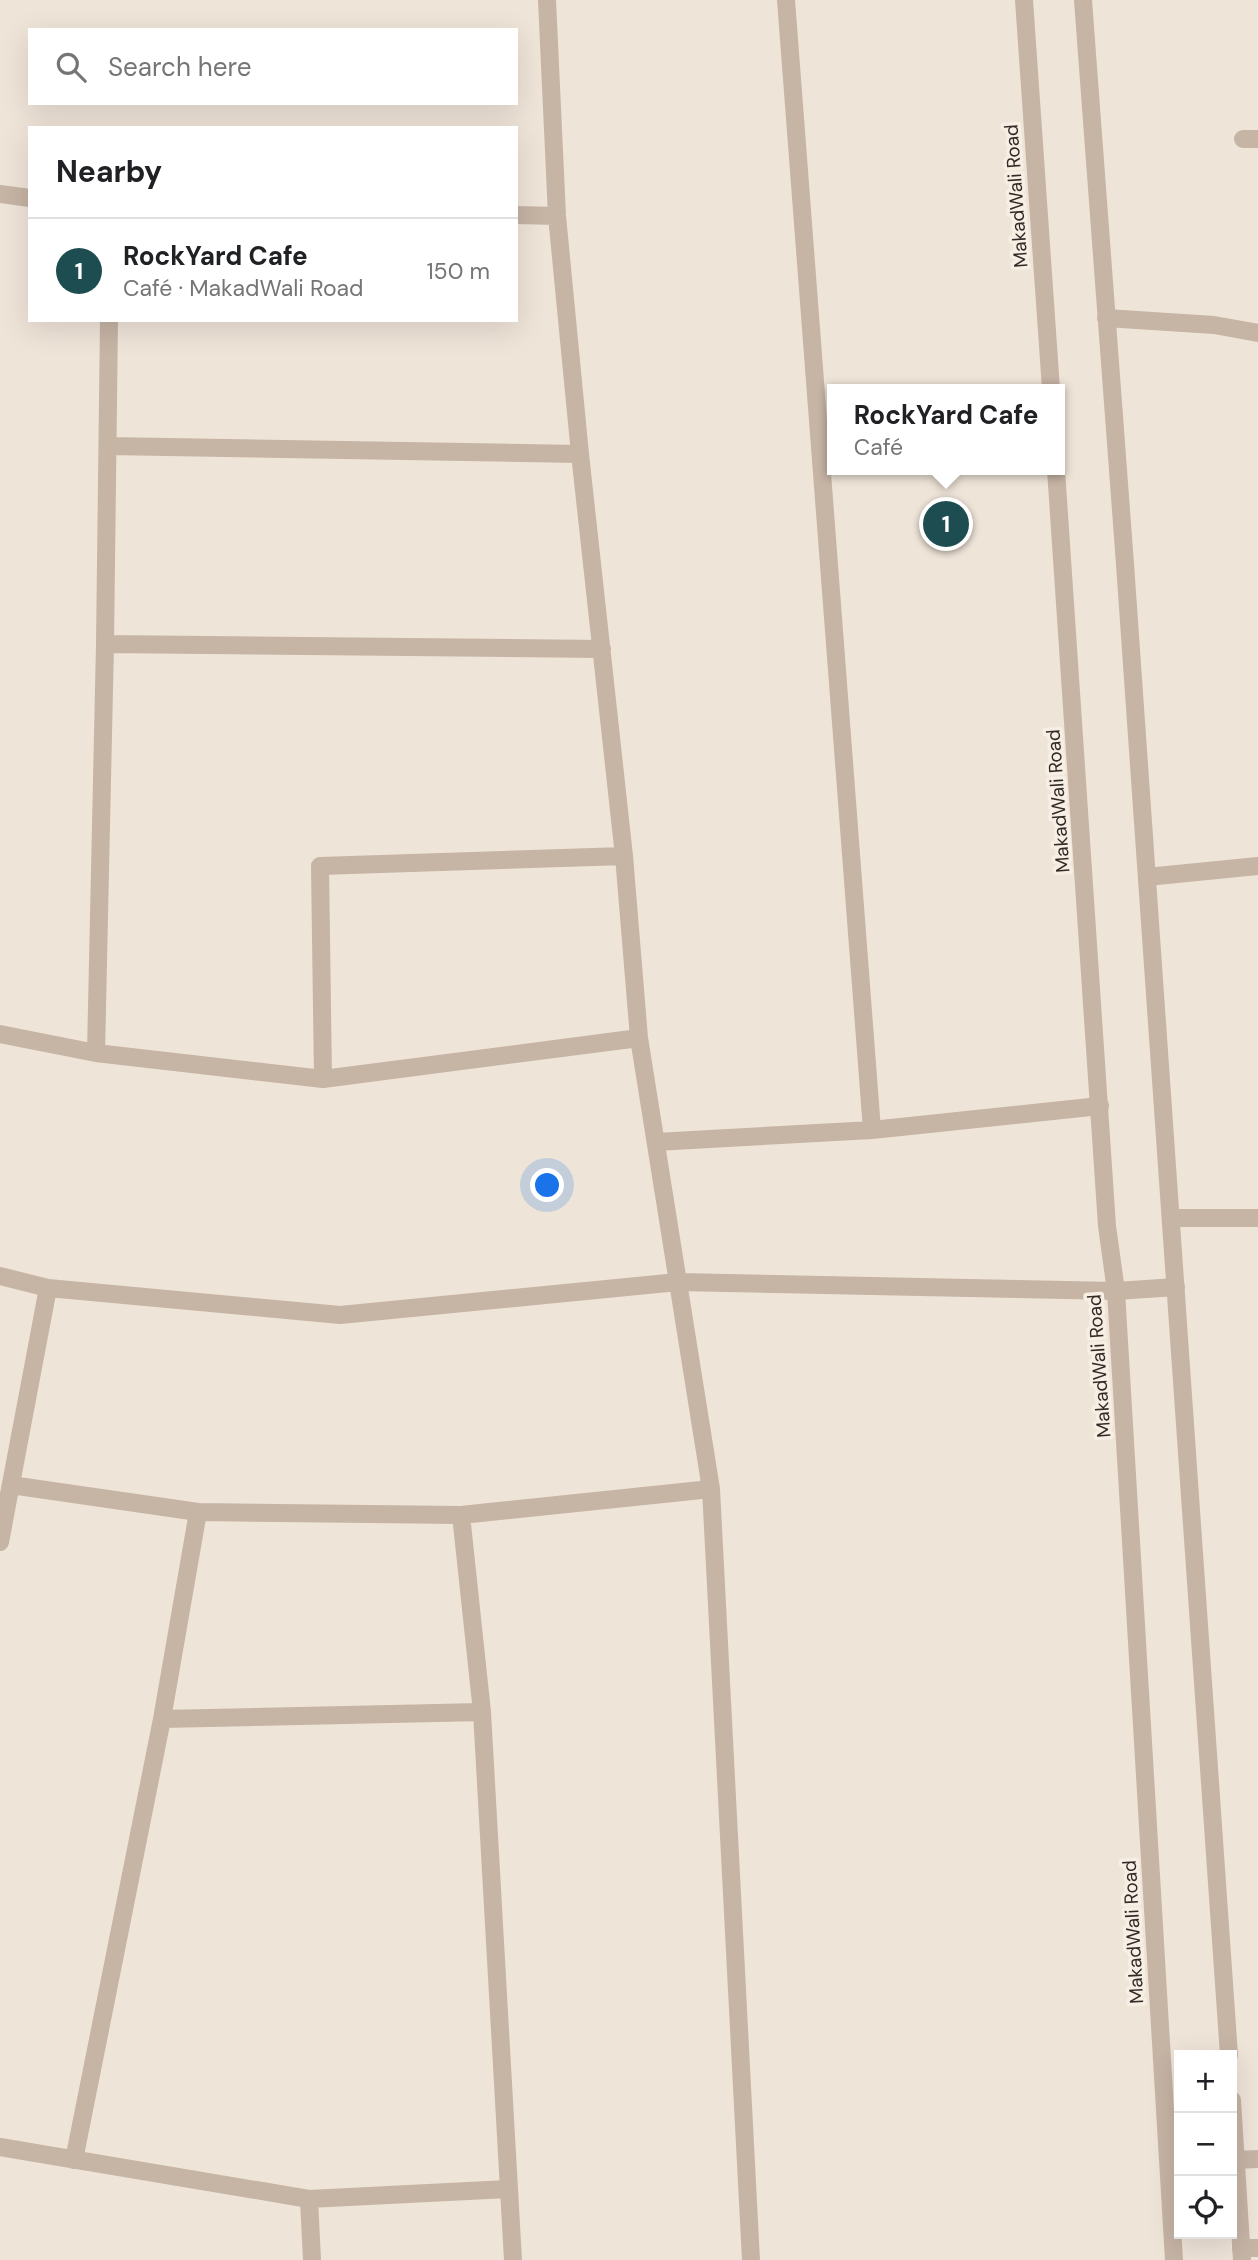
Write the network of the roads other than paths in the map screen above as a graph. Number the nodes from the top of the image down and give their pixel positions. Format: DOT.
graph roads {
  1 [pos="547,0"];
  2 [pos="786,0"];
  3 [pos="1024,0"];
  4 [pos="1083,0"];
  5 [pos="0,194"];
  6 [pos="28,198"];
  7 [pos="518,215"];
  8 [pos="557,216"];
  9 [pos="1107,318"];
  10 [pos="109,322"];
  11 [pos="1258,333"];
  12 [pos="1051,384"];
  13 [pos="108,446"];
  14 [pos="580,454"];
  15 [pos="1056,475"];
  16 [pos="105,644"];
  17 [pos="602,649"];
  18 [pos="624,856"];
  19 [pos="1258,866"];
  20 [pos="1147,877"];
  21 [pos="0,1034"];
  22 [pos="639,1038"];
  23 [pos="96,1053"];
  24 [pos="323,1079"];
  25 [pos="1100,1106"];
  26 [pos="872,1130"];
  27 [pos="656,1142"];
  28 [pos="1171,1218"];
  29 [pos="1258,1218"];
  30 [pos="0,1276"];
  31 [pos="678,1282"];
  32 [pos="1176,1287"];
  33 [pos="48,1288"];
  34 [pos="1116,1291"];
  35 [pos="11,1485"];
  36 [pos="712,1489"];
  37 [pos="198,1512"];
  38 [pos="461,1515"];
  39 [pos="0,1542"];
  40 [pos="482,1712"];
  41 [pos="162,1719"];
  42 [pos="1229,2050"];
  43 [pos="0,2147"];
  44 [pos="1258,2159"];
  45 [pos="74,2160"];
  46 [pos="1237,2160"];
  47 [pos="1237,2175"];
  48 [pos="508,2189"];
  49 [pos="309,2199"];
  50 [pos="1247,2252"];
  51 [pos="312,2260"];
  52 [pos="513,2260"];
  53 [pos="751,2260"];
  54 [pos="1174,2260"];
  1 -- 8 [label="street"];
  2 -- 26 [label="street"];
  3 -- 12 [label="street, MakadWali Road"];
  4 -- 9 [label="street"];
  5 -- 6 [label="street"];
  7 -- 8 [label="street"];
  8 -- 14 [label="street"];
  9 -- 11 [label="street"];
  9 -- 20 [label="street"];
  10 -- 13 [label="street"];
  13 -- 14 [label="street"];
  13 -- 16 [label="street"];
  14 -- 17 [label="street"];
  15 -- 25 [label="street, MakadWali Road"];
  16 -- 17 [label="street"];
  16 -- 23 [label="street"];
  17 -- 18 [label="street"];
  18 -- 22 [label="street"];
  18 -- 24 [label="street"];
  19 -- 20 [label="street"];
  20 -- 28 [label="street"];
  21 -- 23 [label="street"];
  22 -- 24 [label="street"];
  22 -- 27 [label="street"];
  23 -- 24 [label="street"];
  25 -- 26 [label="street"];
  25 -- 34 [label="street, MakadWali Road"];
  26 -- 27 [label="street"];
  27 -- 31 [label="street"];
  28 -- 29 [label="street"];
  28 -- 32 [label="street"];
  30 -- 33 [label="street"];
  31 -- 33 [label="street"];
  31 -- 34 [label="street"];
  31 -- 36 [label="street"];
  32 -- 34 [label="street"];
  32 -- 42 [label="street"];
  33 -- 35 [label="street"];
  34 -- 54 [label="street, MakadWali Road"];
  35 -- 37 [label="street"];
  35 -- 39 [label="street"];
  36 -- 38 [label="street"];
  36 -- 53 [label="street"];
  37 -- 38 [label="street"];
  37 -- 41 [label="street"];
  38 -- 40 [label="street"];
  40 -- 41 [label="street"];
  40 -- 48 [label="street"];
  41 -- 45 [label="street"];
  43 -- 45 [label="street"];
  44 -- 46 [label="street"];
  45 -- 49 [label="street"];
  47 -- 50 [label="street"];
  48 -- 49 [label="street"];
  48 -- 52 [label="street"];
  49 -- 51 [label="street"];
}
